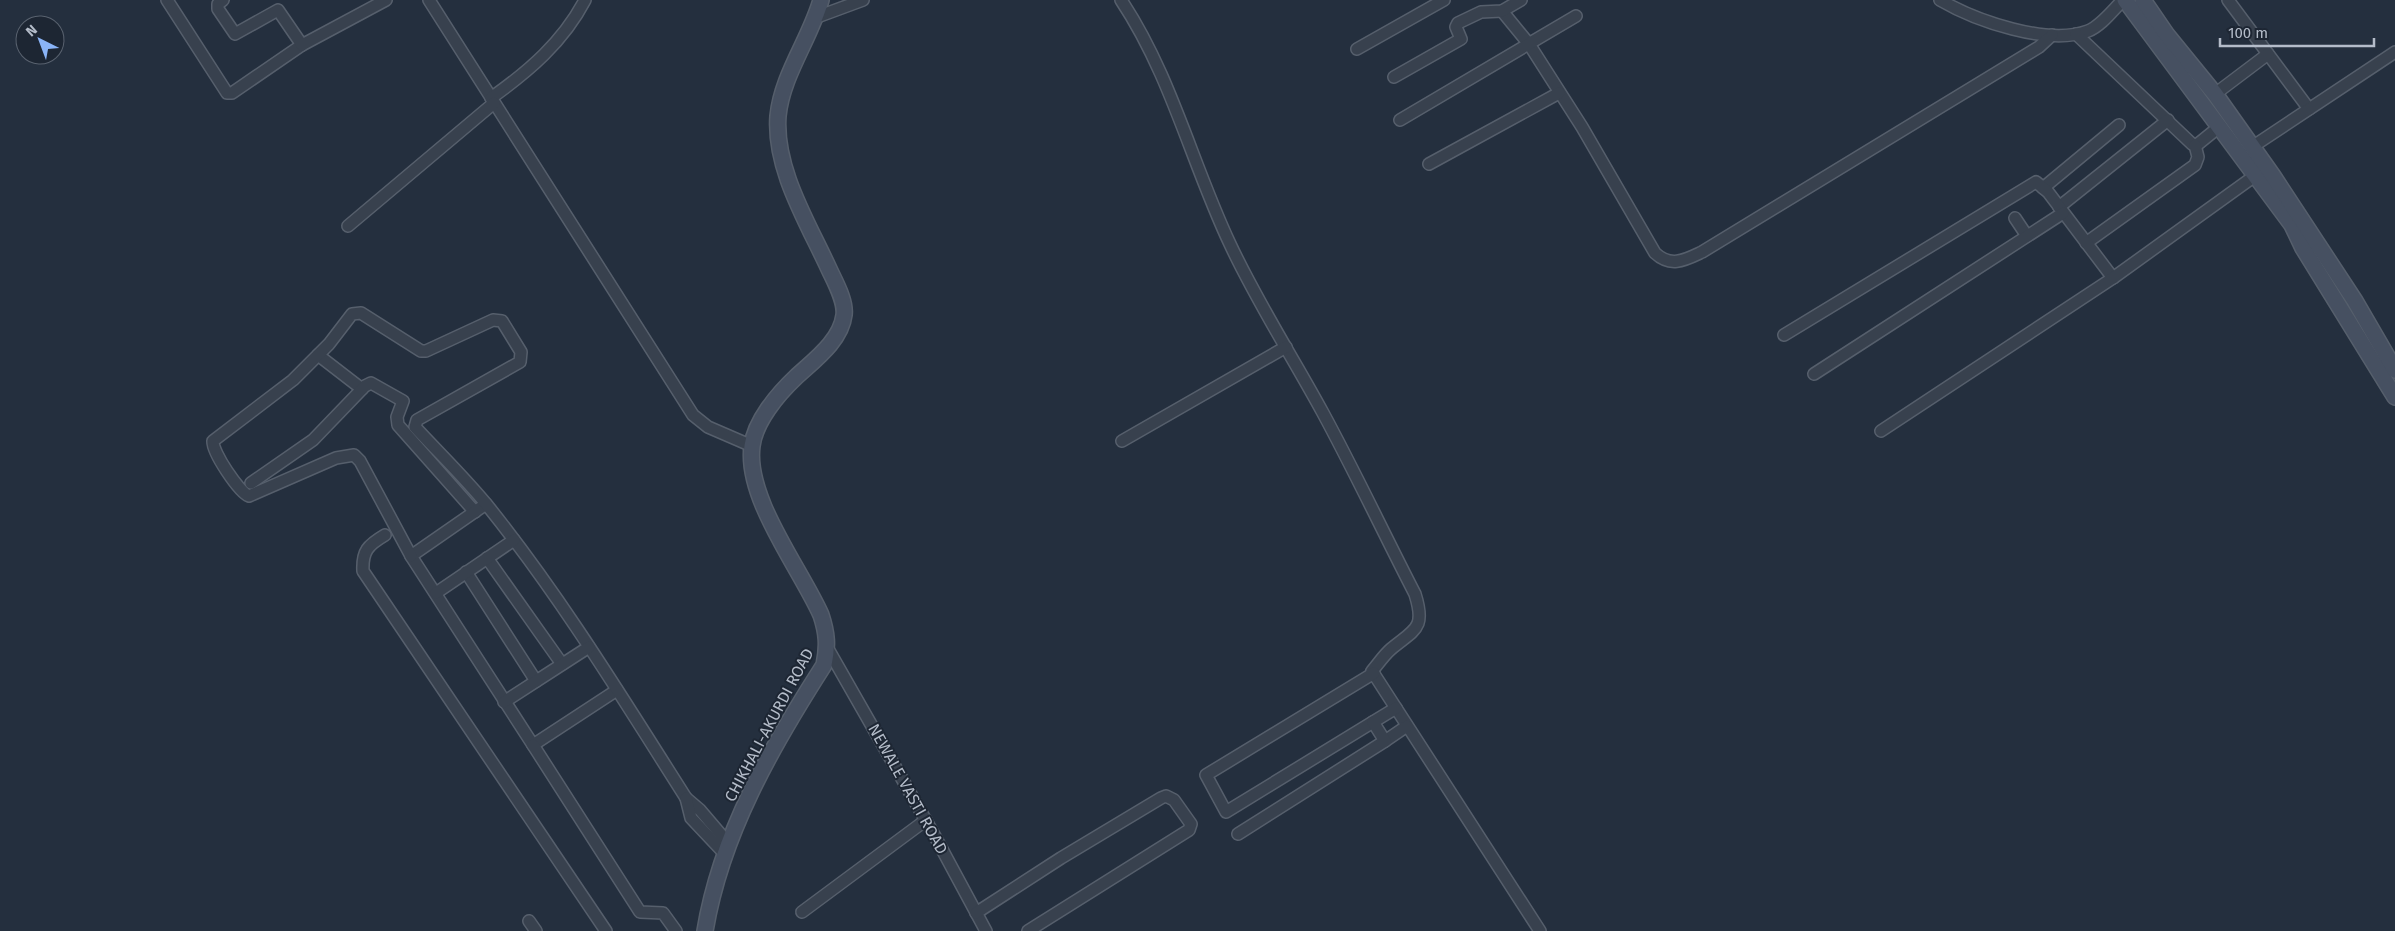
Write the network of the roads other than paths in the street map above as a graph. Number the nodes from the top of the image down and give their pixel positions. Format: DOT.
graph roads {
  1 [pos="167,0"];
  2 [pos="223,0"];
  3 [pos="386,0"];
  4 [pos="429,0"];
  5 [pos="586,0"];
  6 [pos="821,0"];
  7 [pos="862,0"];
  8 [pos="1121,0"];
  9 [pos="1444,0"];
  10 [pos="1521,0"];
  11 [pos="1940,0"];
  12 [pos="2124,0"];
  13 [pos="2143,0"];
  14 [pos="2228,0"];
  15 [pos="1502,11"];
  16 [pos="1576,16"];
  17 [pos="817,17"];
  18 [pos="2076,34"];
  19 [pos="2052,35"];
  20 [pos="1529,44"];
  21 [pos="302,45"];
  22 [pos="1357,49"];
  23 [pos="2395,52"];
  24 [pos="2268,54"];
  25 [pos="1394,77"];
  26 [pos="1559,93"];
  27 [pos="2215,94"];
  28 [pos="493,101"];
  29 [pos="2308,109"];
  30 [pos="1400,120"];
  31 [pos="2168,120"];
  32 [pos="2119,125"];
  33 [pos="2219,127"];
  34 [pos="2195,145"];
  35 [pos="2252,147"];
  36 [pos="1430,164"];
  37 [pos="2256,175"];
  38 [pos="2043,188"];
  39 [pos="2061,210"];
  40 [pos="2016,218"];
  41 [pos="348,226"];
  42 [pos="2027,236"];
  43 [pos="2086,243"];
  44 [pos="2113,278"];
  45 [pos="1784,335"];
  46 [pos="1286,347"];
  47 [pos="318,355"];
  48 [pos="2395,370"];
  49 [pos="1814,374"];
  50 [pos="362,389"];
  51 [pos="2395,397"];
  52 [pos="1881,431"];
  53 [pos="1122,441"];
  54 [pos="752,446"];
  55 [pos="251,483"];
  56 [pos="486,504"];
  57 [pos="476,512"];
  58 [pos="386,535"];
  59 [pos="514,540"];
  60 [pos="412,556"];
  61 [pos="487,558"];
  62 [pos="466,572"];
  63 [pos="436,593"];
  64 [pos="589,647"];
  65 [pos="828,649"];
  66 [pos="562,664"];
  67 [pos="1374,673"];
  68 [pos="536,681"];
  69 [pos="617,690"];
  70 [pos="504,702"];
  71 [pos="1396,708"];
  72 [pos="1373,722"];
  73 [pos="1407,726"];
  74 [pos="1385,740"];
  75 [pos="533,745"];
  76 [pos="926,820"];
  77 [pos="1238,834"];
  78 [pos="727,849"];
  79 [pos="802,912"];
  80 [pos="976,913"];
  81 [pos="529,920"];
  82 [pos="536,931"];
  83 [pos="606,931"];
  84 [pos="676,931"];
  85 [pos="705,931"];
  86 [pos="986,931"];
  87 [pos="1028,931"];
  88 [pos="1540,931"];
  1 -- 21 [label="street"];
  2 -- 21 [label="street"];
  3 -- 21 [label="street"];
  4 -- 28 [label="street"];
  5 -- 28 [label="street"];
  6 -- 17 [label="main road, CHIKHALI-AKURDI ROAD"];
  7 -- 17 [label="street"];
  8 -- 46 [label="street"];
  9 -- 22 [label="street"];
  10 -- 15 [label="street"];
  11 -- 19 [label="street"];
  12 -- 18 [label="street"];
  12 -- 33 [label="main road"];
  13 -- 27 [label="main road"];
  14 -- 24 [label="street"];
  15 -- 20 [label="street"];
  15 -- 25 [label="street"];
  16 -- 20 [label="street"];
  17 -- 54 [label="main road, CHIKHALI-AKURDI ROAD"];
  18 -- 19 [label="street"];
  18 -- 31 [label="street"];
  19 -- 26 [label="street"];
  20 -- 26 [label="street"];
  20 -- 30 [label="street"];
  23 -- 29 [label="street"];
  24 -- 27 [label="street"];
  24 -- 29 [label="street"];
  26 -- 36 [label="street"];
  27 -- 35 [label="main road"];
  28 -- 41 [label="street"];
  28 -- 54 [label="street"];
  29 -- 35 [label="street"];
  31 -- 34 [label="street"];
  31 -- 39 [label="street"];
  32 -- 38 [label="street"];
  33 -- 34 [label="street"];
  33 -- 37 [label="main road"];
  34 -- 43 [label="street"];
  35 -- 48 [label="main road"];
  37 -- 44 [label="street"];
  37 -- 51 [label="main road"];
  38 -- 39 [label="street"];
  38 -- 45 [label="street"];
  39 -- 42 [label="street"];
  39 -- 43 [label="street"];
  40 -- 42 [label="street"];
  42 -- 49 [label="street"];
  43 -- 44 [label="street"];
  44 -- 52 [label="street"];
  46 -- 53 [label="street"];
  46 -- 67 [label="street"];
  47 -- 50 [label="street"];
  47 -- 56 [label="street"];
  47 -- 60 [label="street"];
  50 -- 55 [label="street"];
  50 -- 57 [label="street"];
  54 -- 65 [label="main road, CHIKHALI-AKURDI ROAD"];
  56 -- 57 [label="street"];
  56 -- 59 [label="street"];
  57 -- 60 [label="street"];
  58 -- 83 [label="street"];
  59 -- 61 [label="street"];
  59 -- 64 [label="street"];
  60 -- 63 [label="street"];
  61 -- 62 [label="street"];
  61 -- 66 [label="street"];
  62 -- 63 [label="street"];
  62 -- 68 [label="street"];
  63 -- 70 [label="street"];
  64 -- 66 [label="street"];
  64 -- 69 [label="street"];
  65 -- 76 [label="street, NEWALE VASTI ROAD"];
  65 -- 78 [label="main road, CHIKHALI-AKURDI ROAD"];
  66 -- 68 [label="street"];
  67 -- 71 [label="street"];
  67 -- 72 [label="street"];
  68 -- 70 [label="street"];
  69 -- 75 [label="street"];
  69 -- 78 [label="street"];
  70 -- 75 [label="street"];
  71 -- 72 [label="street"];
  71 -- 73 [label="street"];
  72 -- 74 [label="street"];
  73 -- 74 [label="street"];
  73 -- 88 [label="street"];
  74 -- 77 [label="street"];
  75 -- 84 [label="street"];
  76 -- 79 [label="street"];
  76 -- 80 [label="street, NEWALE VASTI ROAD"];
  78 -- 85 [label="main road, CHIKHALI-AKURDI ROAD"];
  80 -- 86 [label="street, NEWALE VASTI ROAD"];
  80 -- 87 [label="street"];
  81 -- 82 [label="street"];
}
